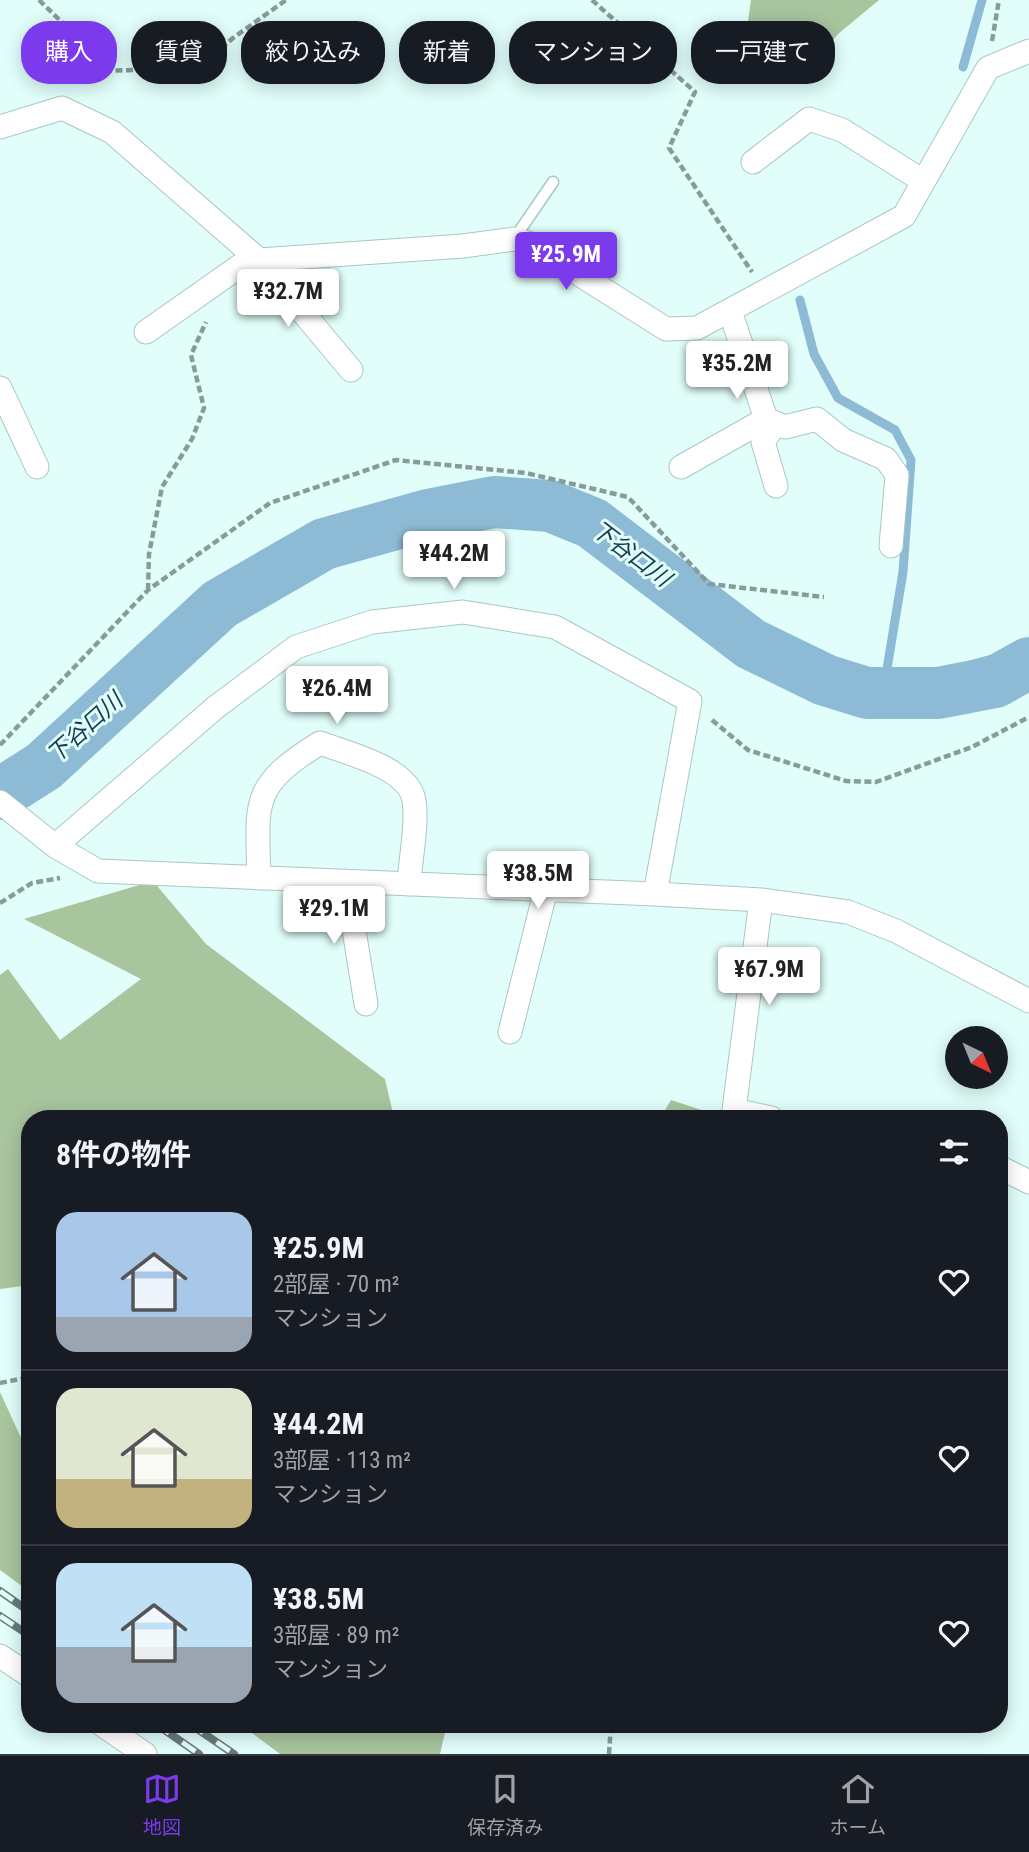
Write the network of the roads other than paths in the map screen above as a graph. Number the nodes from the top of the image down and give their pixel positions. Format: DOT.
graph roads {
  1 [pos="1029,51"];
  2 [pos="0,127"];
  3 [pos="753,162"];
  4 [pos="923,181"];
  5 [pos="553,182"];
  6 [pos="514,239"];
  7 [pos="257,258"];
  8 [pos="730,311"];
  9 [pos="146,332"];
  10 [pos="351,370"];
  11 [pos="0,388"];
  12 [pos="771,421"];
  13 [pos="37,467"];
  14 [pos="681,467"];
  15 [pos="776,485"];
  16 [pos="891,546"];
  17 [pos="0,802"];
  18 [pos="55,846"];
  19 [pos="258,878"];
  20 [pos="346,881"];
  21 [pos="409,884"];
  22 [pos="546,889"];
  23 [pos="655,894"];
  24 [pos="761,901"];
  25 [pos="1029,1001"];
  26 [pos="366,1004"];
  27 [pos="510,1032"];
  28 [pos="733,1110"];
  29 [pos="1008,1172"];
  30 [pos="1029,1182"];
  31 [pos="0,1656"];
  32 [pos="21,1670"];
  33 [pos="114,1733"];
  34 [pos="145,1754"];
  1 -- 4 [label="street"];
  2 -- 7 [label="street"];
  3 -- 4 [label="street"];
  4 -- 8 [label="street"];
  5 -- 6 [label="lane"];
  6 -- 7 [label="street"];
  6 -- 8 [label="street"];
  7 -- 9 [label="street"];
  7 -- 10 [label="street"];
  8 -- 12 [label="street"];
  11 -- 13 [label="street"];
  12 -- 14 [label="street"];
  12 -- 15 [label="street"];
  12 -- 16 [label="street"];
  17 -- 18 [label="street"];
  18 -- 19 [label="street"];
  18 -- 23 [label="street"];
  19 -- 20 [label="street"];
  19 -- 21 [label="street"];
  20 -- 21 [label="street"];
  20 -- 26 [label="street"];
  21 -- 22 [label="street"];
  22 -- 23 [label="street"];
  22 -- 27 [label="street"];
  23 -- 24 [label="street"];
  24 -- 25 [label="street"];
  24 -- 28 [label="street"];
  29 -- 30 [label="street"];
  31 -- 32 [label="street"];
  33 -- 34 [label="street"];
}
